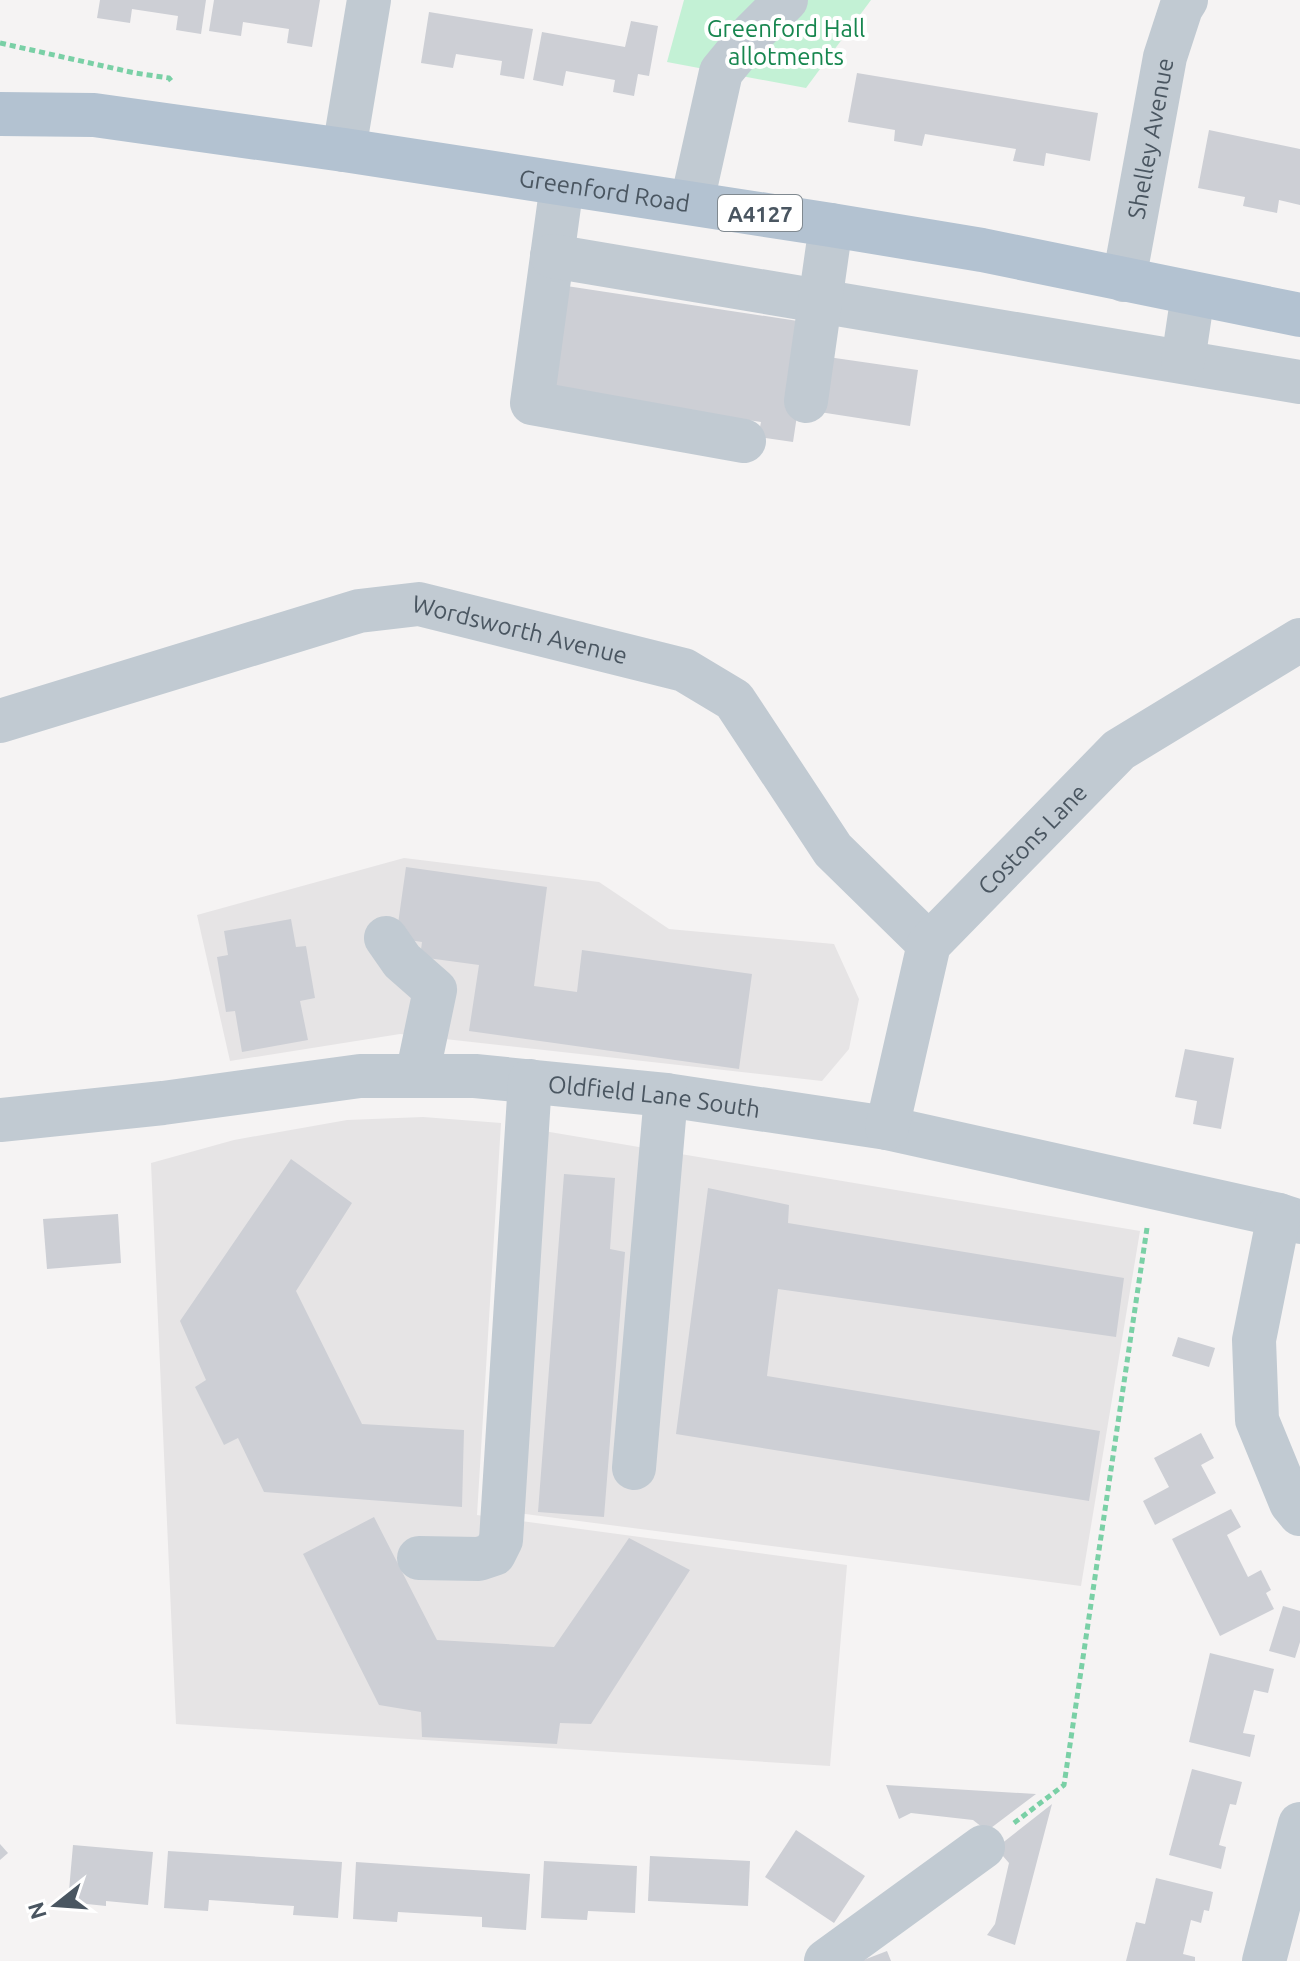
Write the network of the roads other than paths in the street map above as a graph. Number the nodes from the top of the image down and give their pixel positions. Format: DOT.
graph roads {
  1 [pos="369,0"];
  2 [pos="786,0"];
  3 [pos="1186,0"];
  4 [pos="0,87"];
  5 [pos="0,114"];
  6 [pos="94,115"];
  7 [pos="344,150"];
  8 [pos="562,184"];
  9 [pos="692,202"];
  10 [pos="831,225"];
  11 [pos="552,256"];
  12 [pos="1124,280"];
  13 [pos="1193,294"];
  14 [pos="821,299"];
  15 [pos="1300,315"];
  16 [pos="1183,361"];
  17 [pos="1300,382"];
  18 [pos="806,401"];
  19 [pos="744,441"];
  20 [pos="1300,640"];
  21 [pos="0,721"];
  22 [pos="386,938"];
  23 [pos="929,944"];
  24 [pos="417,1076"];
  25 [pos="530,1081"];
  26 [pos="666,1095"];
  27 [pos="0,1120"];
  28 [pos="887,1128"];
  29 [pos="1289,1218"];
  30 [pos="634,1468"];
  31 [pos="1300,1514"];
  32 [pos="419,1558"];
  33 [pos="1300,1824"];
  34 [pos="983,1847"];
  35 [pos="826,1961"];
  36 [pos="1264,1961"];
  1 -- 7 [label="street"];
  2 -- 9 [label="street"];
  3 -- 12 [label="street, Shelley Avenue"];
  4 -- 6 [label="main road, Greenford Road / A4127"];
  5 -- 6 [label="main road, Greenford Road / A4127"];
  6 -- 7 [label="main road, Greenford Road / A4127"];
  7 -- 8 [label="main road, Greenford Road / A4127"];
  8 -- 9 [label="main road, Greenford Road / A4127"];
  8 -- 11 [label="street"];
  9 -- 10 [label="main road, Greenford Road / A4127"];
  10 -- 12 [label="main road, Greenford Road / A4127"];
  10 -- 14 [label="street"];
  11 -- 14 [label="street"];
  11 -- 19 [label="street"];
  12 -- 13 [label="main road, Greenford Road / A4127"];
  13 -- 15 [label="main road, Greenford Road / A4127"];
  13 -- 16 [label="street"];
  14 -- 16 [label="street"];
  14 -- 18 [label="street"];
  16 -- 17 [label="street"];
  20 -- 23 [label="street, Costons Lane"];
  21 -- 23 [label="street, Wordsworth Avenue"];
  22 -- 24 [label="street"];
  23 -- 28 [label="street"];
  24 -- 25 [label="street, Oldfield Lane South"];
  24 -- 27 [label="street, Oldfield Lane South"];
  25 -- 26 [label="street, Oldfield Lane South"];
  25 -- 32 [label="street"];
  26 -- 28 [label="street, Oldfield Lane South"];
  26 -- 30 [label="street"];
  28 -- 29 [label="street, Oldfield Lane South"];
  29 -- 31 [label="street"];
  33 -- 36 [label="street"];
  34 -- 35 [label="street"];
}
